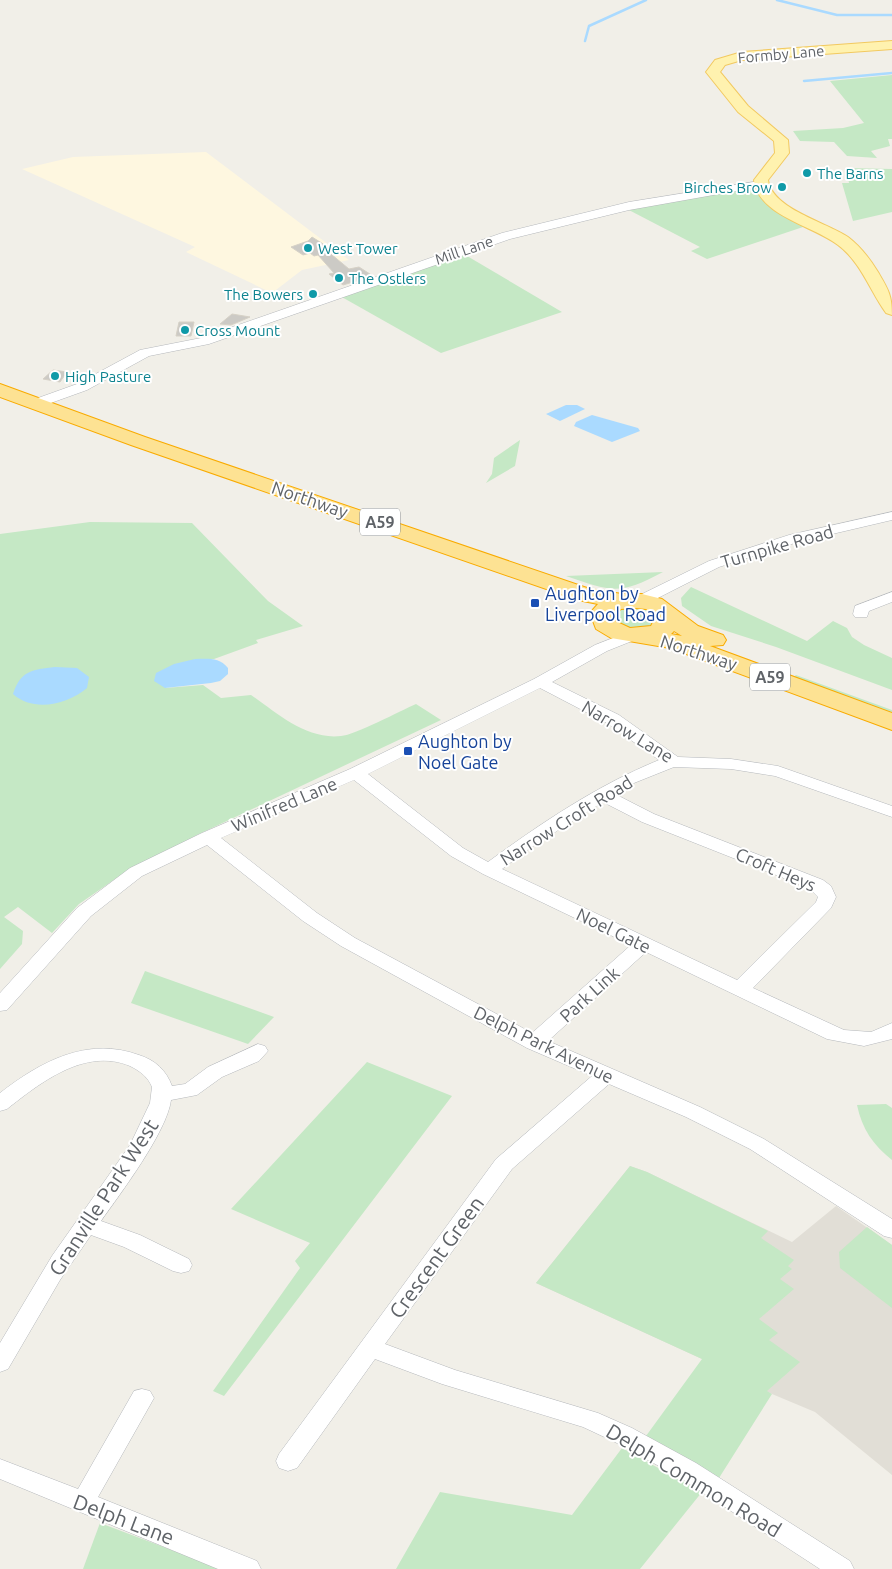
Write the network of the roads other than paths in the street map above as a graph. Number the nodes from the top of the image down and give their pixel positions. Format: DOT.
graph roads {
  1 [pos="892,45"];
  2 [pos="760,184"];
  3 [pos="892,310"];
  4 [pos="0,390"];
  5 [pos="40,405"];
  6 [pos="10,413"];
  7 [pos="892,516"];
  8 [pos="892,597"];
  9 [pos="631,601"];
  10 [pos="666,605"];
  11 [pos="857,610"];
  12 [pos="604,632"];
  13 [pos="639,636"];
  14 [pos="540,682"];
  15 [pos="892,705"];
  16 [pos="892,722"];
  17 [pos="672,761"];
  18 [pos="356,772"];
  19 [pos="603,795"];
  20 [pos="892,812"];
  21 [pos="208,837"];
  22 [pos="489,870"];
  23 [pos="644,944"];
  24 [pos="740,989"];
  25 [pos="0,1005"];
  26 [pos="892,1030"];
  27 [pos="534,1043"];
  28 [pos="258,1051"];
  29 [pos="606,1074"];
  30 [pos="162,1094"];
  31 [pos="0,1104"];
  32 [pos="87,1225"];
  33 [pos="892,1230"];
  34 [pos="181,1265"];
  35 [pos="370,1348"];
  36 [pos="0,1363"];
  37 [pos="142,1398"];
  38 [pos="288,1461"];
  39 [pos="0,1469"];
  40 [pos="83,1502"];
  41 [pos="248,1569"];
  42 [pos="840,1569"];
  1 -- 2 [label="main road, Formby Lane"];
  2 -- 3 [label="main road"];
  2 -- 5 [label="street, Mill Lane"];
  4 -- 5 [label="highway, Northway / A59"];
  5 -- 6 [label="highway, A59"];
  5 -- 9 [label="highway, Northway / A59"];
  6 -- 12 [label="highway, Northway / A59"];
  7 -- 10 [label="street, Turnpike Road"];
  8 -- 11 [label="street"];
  9 -- 10 [label="highway, A59"];
  9 -- 12 [label="highway"];
  10 -- 13 [label="highway"];
  10 -- 15 [label="highway, Northway / A59"];
  12 -- 13 [label="highway, A59"];
  12 -- 14 [label="street, Winifred Lane"];
  13 -- 16 [label="highway, Northway / A59"];
  14 -- 17 [label="street, Narrow Lane"];
  14 -- 18 [label="street, Winifred Lane"];
  17 -- 19 [label="street, Narrow Croft Road"];
  17 -- 20 [label="street, Narrow Lane"];
  18 -- 21 [label="street, Winifred Lane"];
  18 -- 22 [label="street, Noel Gate"];
  19 -- 22 [label="street, Narrow Croft Road"];
  19 -- 24 [label="street, Croft Heys"];
  21 -- 25 [label="street, Winifred Lane"];
  21 -- 27 [label="street, Delph Park Avenue"];
  22 -- 23 [label="street, Noel Gate"];
  23 -- 24 [label="street, Noel Gate"];
  23 -- 27 [label="street, Park Link"];
  24 -- 26 [label="street, Noel Gate"];
  27 -- 29 [label="street, Delph Park Avenue"];
  28 -- 30 [label="street"];
  29 -- 33 [label="street, Delph Park Avenue"];
  29 -- 35 [label="street, Crescent Green"];
  30 -- 31 [label="street"];
  30 -- 32 [label="street, Granville Park West"];
  32 -- 34 [label="street"];
  32 -- 36 [label="street, Granville Park West"];
  35 -- 38 [label="street, Crescent Green"];
  35 -- 42 [label="street, Delph Common Road"];
  37 -- 40 [label="street"];
  39 -- 40 [label="street, Delph Lane"];
  40 -- 41 [label="street, Delph Lane"];
}
